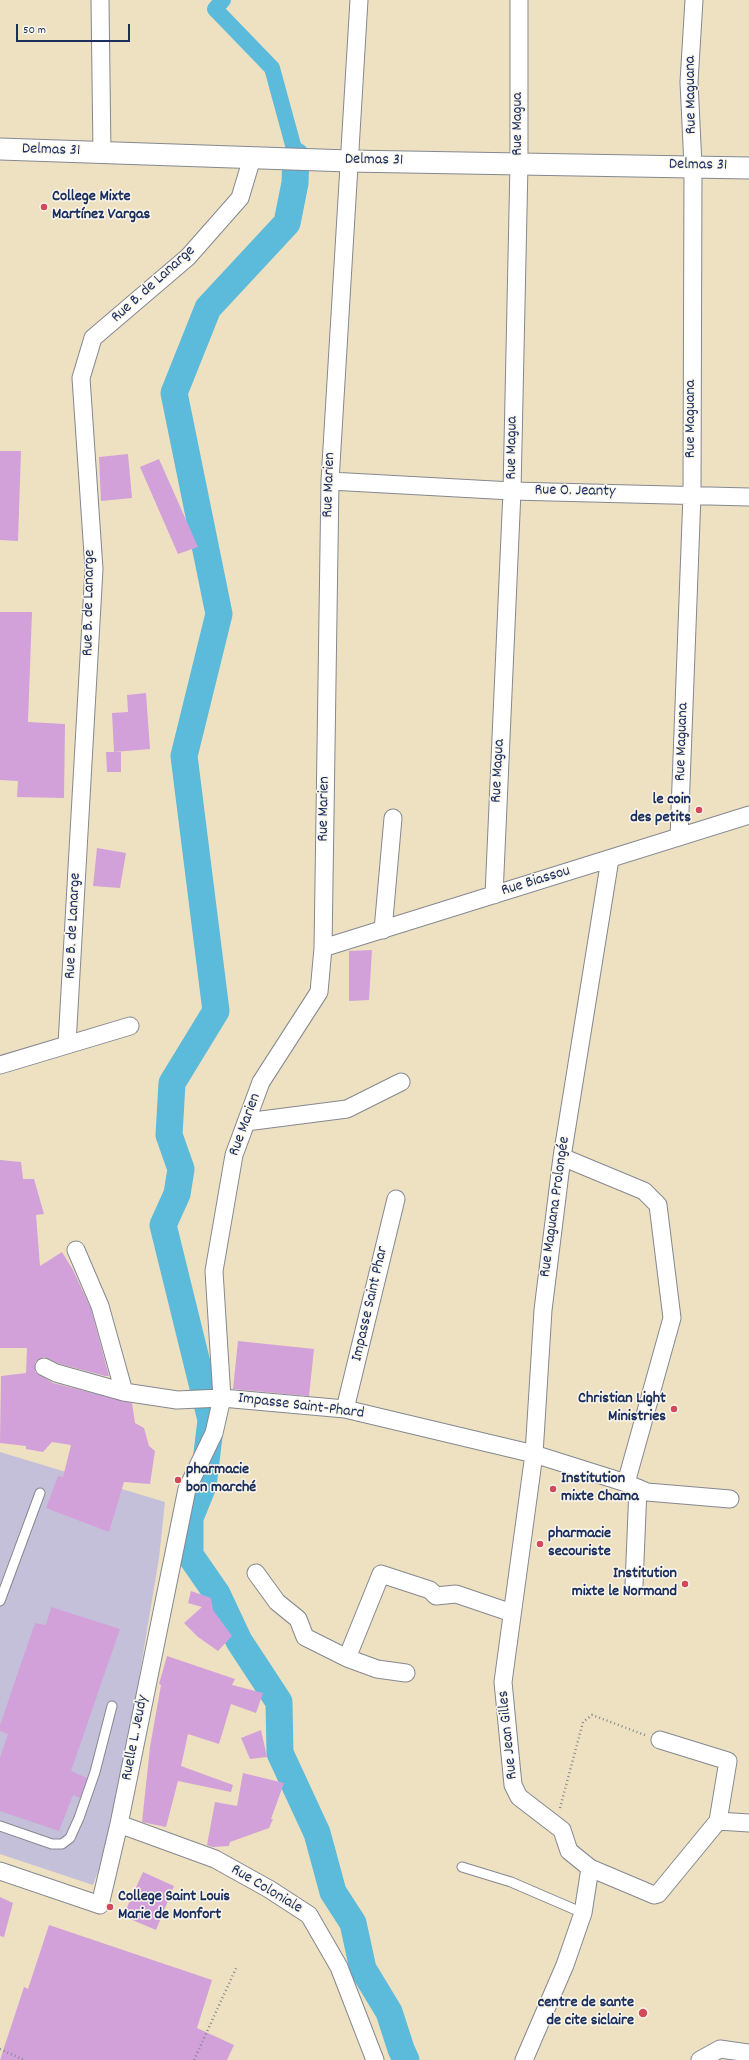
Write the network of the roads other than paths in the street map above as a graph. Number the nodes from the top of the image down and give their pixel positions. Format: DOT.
graph roads {
  1 [pos="100,0"];
  2 [pos="359,0"];
  3 [pos="519,0"];
  4 [pos="694,0"];
  5 [pos="0,149"];
  6 [pos="102,153"];
  7 [pos="252,158"];
  8 [pos="349,160"];
  9 [pos="519,164"];
  10 [pos="693,166"];
  11 [pos="749,168"];
  12 [pos="330,481"];
  13 [pos="512,491"];
  14 [pos="692,495"];
  15 [pos="749,497"];
  16 [pos="749,815"];
  17 [pos="393,818"];
  18 [pos="679,837"];
  19 [pos="610,859"];
  20 [pos="494,895"];
  21 [pos="383,930"];
  22 [pos="323,948"];
  23 [pos="130,1026"];
  24 [pos="67,1044"];
  25 [pos="0,1065"];
  26 [pos="401,1082"];
  27 [pos="246,1122"];
  28 [pos="562,1157"];
  29 [pos="396,1198"];
  30 [pos="76,1250"];
  31 [pos="44,1367"];
  32 [pos="124,1392"];
  33 [pos="222,1398"];
  34 [pos="345,1410"];
  35 [pos="214,1433"];
  36 [pos="534,1454"];
  37 [pos="632,1485"];
  38 [pos="40,1493"];
  39 [pos="730,1499"];
  40 [pos="520,1556"];
  41 [pos="256,1573"];
  42 [pos="634,1585"];
  43 [pos="0,1601"];
  44 [pos="512,1612"];
  45 [pos="347,1658"];
  46 [pos="406,1673"];
  47 [pos="112,1706"];
  48 [pos="660,1740"];
  49 [pos="718,1822"];
  50 [pos="119,1824"];
  51 [pos="749,1824"];
  52 [pos="0,1826"];
  53 [pos="462,1867"];
  54 [pos="590,1868"];
  55 [pos="0,1871"];
  56 [pos="583,1913"];
  57 [pos="749,2053"];
  58 [pos="529,2059"];
  59 [pos="375,2060"];
  60 [pos="700,2060"];
  1 -- 6 [label="street"];
  2 -- 8 [label="street, Rue Marien"];
  3 -- 9 [label="street, Rue Magua"];
  4 -- 10 [label="street, Rue Maguana"];
  5 -- 6 [label="street, Delmas 31"];
  6 -- 7 [label="street, Delmas 31"];
  7 -- 8 [label="street, Delmas 31"];
  7 -- 24 [label="street, Rue B. de Lanarge"];
  8 -- 9 [label="street, Delmas 31"];
  8 -- 12 [label="street, Rue Marien"];
  9 -- 10 [label="street, Delmas 31"];
  9 -- 13 [label="street, Rue Magua"];
  10 -- 11 [label="street, Delmas 31"];
  10 -- 14 [label="street, Rue Maguana"];
  12 -- 13 [label="street, Rue O. Jeanty"];
  12 -- 22 [label="street, Rue Marien"];
  13 -- 14 [label="street, Rue O. Jeanty"];
  13 -- 20 [label="street, Rue Magua"];
  14 -- 15 [label="street, Rue O. Jeanty"];
  14 -- 18 [label="street, Rue Maguana"];
  16 -- 18 [label="street, Rue Biassou"];
  17 -- 21 [label="street"];
  18 -- 19 [label="street, Rue Biassou"];
  19 -- 20 [label="street, Rue Biassou"];
  19 -- 28 [label="street, Rue Maguana Prolongée"];
  20 -- 21 [label="street, Rue Biassou"];
  21 -- 22 [label="street, Rue Biassou"];
  22 -- 27 [label="street, Rue Marien"];
  23 -- 24 [label="street"];
  24 -- 25 [label="street"];
  26 -- 27 [label="street"];
  27 -- 33 [label="street, Rue Marien"];
  28 -- 36 [label="street, Rue Maguana Prolongée"];
  28 -- 37 [label="street"];
  29 -- 34 [label="street, Impasse Saint Phar"];
  30 -- 32 [label="street"];
  31 -- 32 [label="street, Impasse Saint-Phard"];
  32 -- 33 [label="street, Impasse Saint-Phard"];
  33 -- 34 [label="street, Impasse Saint-Phard"];
  33 -- 35 [label="street, Rue Marien"];
  34 -- 36 [label="street, Impasse Saint-Phard"];
  35 -- 50 [label="street, Ruelle L. Jeudy"];
  36 -- 37 [label="street, Impasse Saint-Phard"];
  36 -- 40 [label="street, Rue Maguana Prolongée"];
  37 -- 39 [label="street, Impasse Saint-Phard"];
  37 -- 42 [label="street"];
  38 -- 43 [label="lane"];
  40 -- 44 [label="street, Rue Jean Gilles"];
  41 -- 45 [label="street"];
  44 -- 45 [label="street"];
  44 -- 54 [label="street, Rue Jean Gilles"];
  45 -- 46 [label="street"];
  47 -- 52 [label="lane"];
  48 -- 49 [label="street"];
  49 -- 51 [label="street"];
  49 -- 54 [label="street, Rue Jean Gilles"];
  50 -- 55 [label="street, Ruelle L. Jeudy"];
  50 -- 59 [label="street, Rue Coloniale"];
  53 -- 56 [label="lane"];
  54 -- 56 [label="street"];
  56 -- 58 [label="street"];
  57 -- 60 [label="street"];
}
